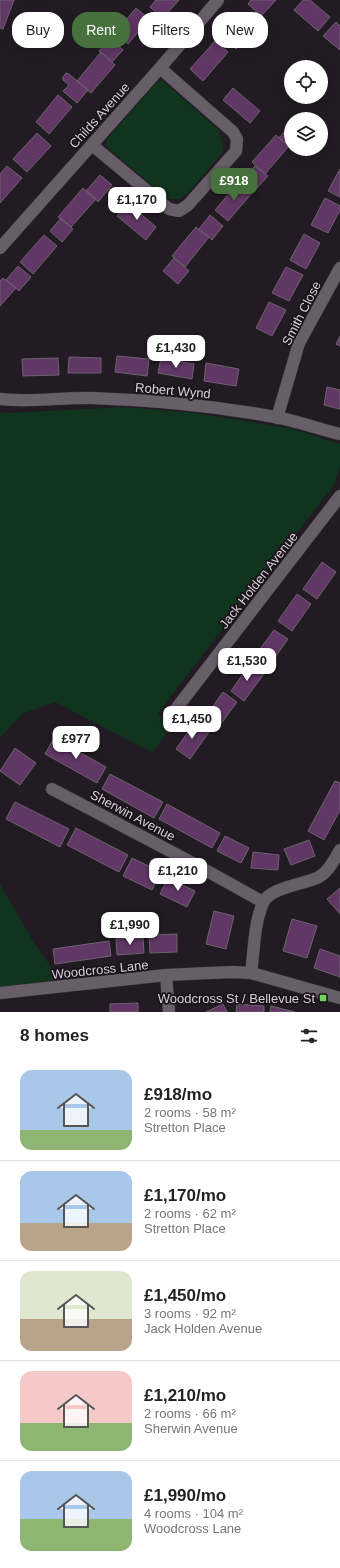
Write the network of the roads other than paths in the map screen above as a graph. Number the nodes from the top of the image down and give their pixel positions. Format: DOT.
graph roads {
  1 [pos="218,0"];
  2 [pos="160,68"];
  3 [pos="92,145"];
  4 [pos="0,248"];
  5 [pos="340,268"];
  6 [pos="0,399"];
  7 [pos="277,418"];
  8 [pos="340,434"];
  9 [pos="340,497"];
  10 [pos="169,718"];
  11 [pos="52,789"];
  12 [pos="340,850"];
  13 [pos="263,902"];
  14 [pos="251,973"];
  15 [pos="166,975"];
  16 [pos="0,993"];
  17 [pos="340,998"];
  18 [pos="169,1012"];
  1 -- 2 [label="street, Childs Avenue"];
  2 -- 3 [label="street, Childs Avenue"];
  2 -- 3 [label="street"];
  3 -- 4 [label="street, Childs Avenue"];
  5 -- 7 [label="street, Smith Close"];
  6 -- 7 [label="street, Robert Wynd"];
  7 -- 8 [label="street, Robert Wynd"];
  9 -- 10 [label="street, Jack Holden Avenue"];
  11 -- 13 [label="street, Sherwin Avenue"];
  12 -- 13 [label="street"];
  13 -- 14 [label="street"];
  14 -- 15 [label="street, Woodcross Lane"];
  14 -- 17 [label="street, Woodcross Lane"];
  15 -- 16 [label="street, Woodcross Lane"];
  15 -- 18 [label="street"];
}
